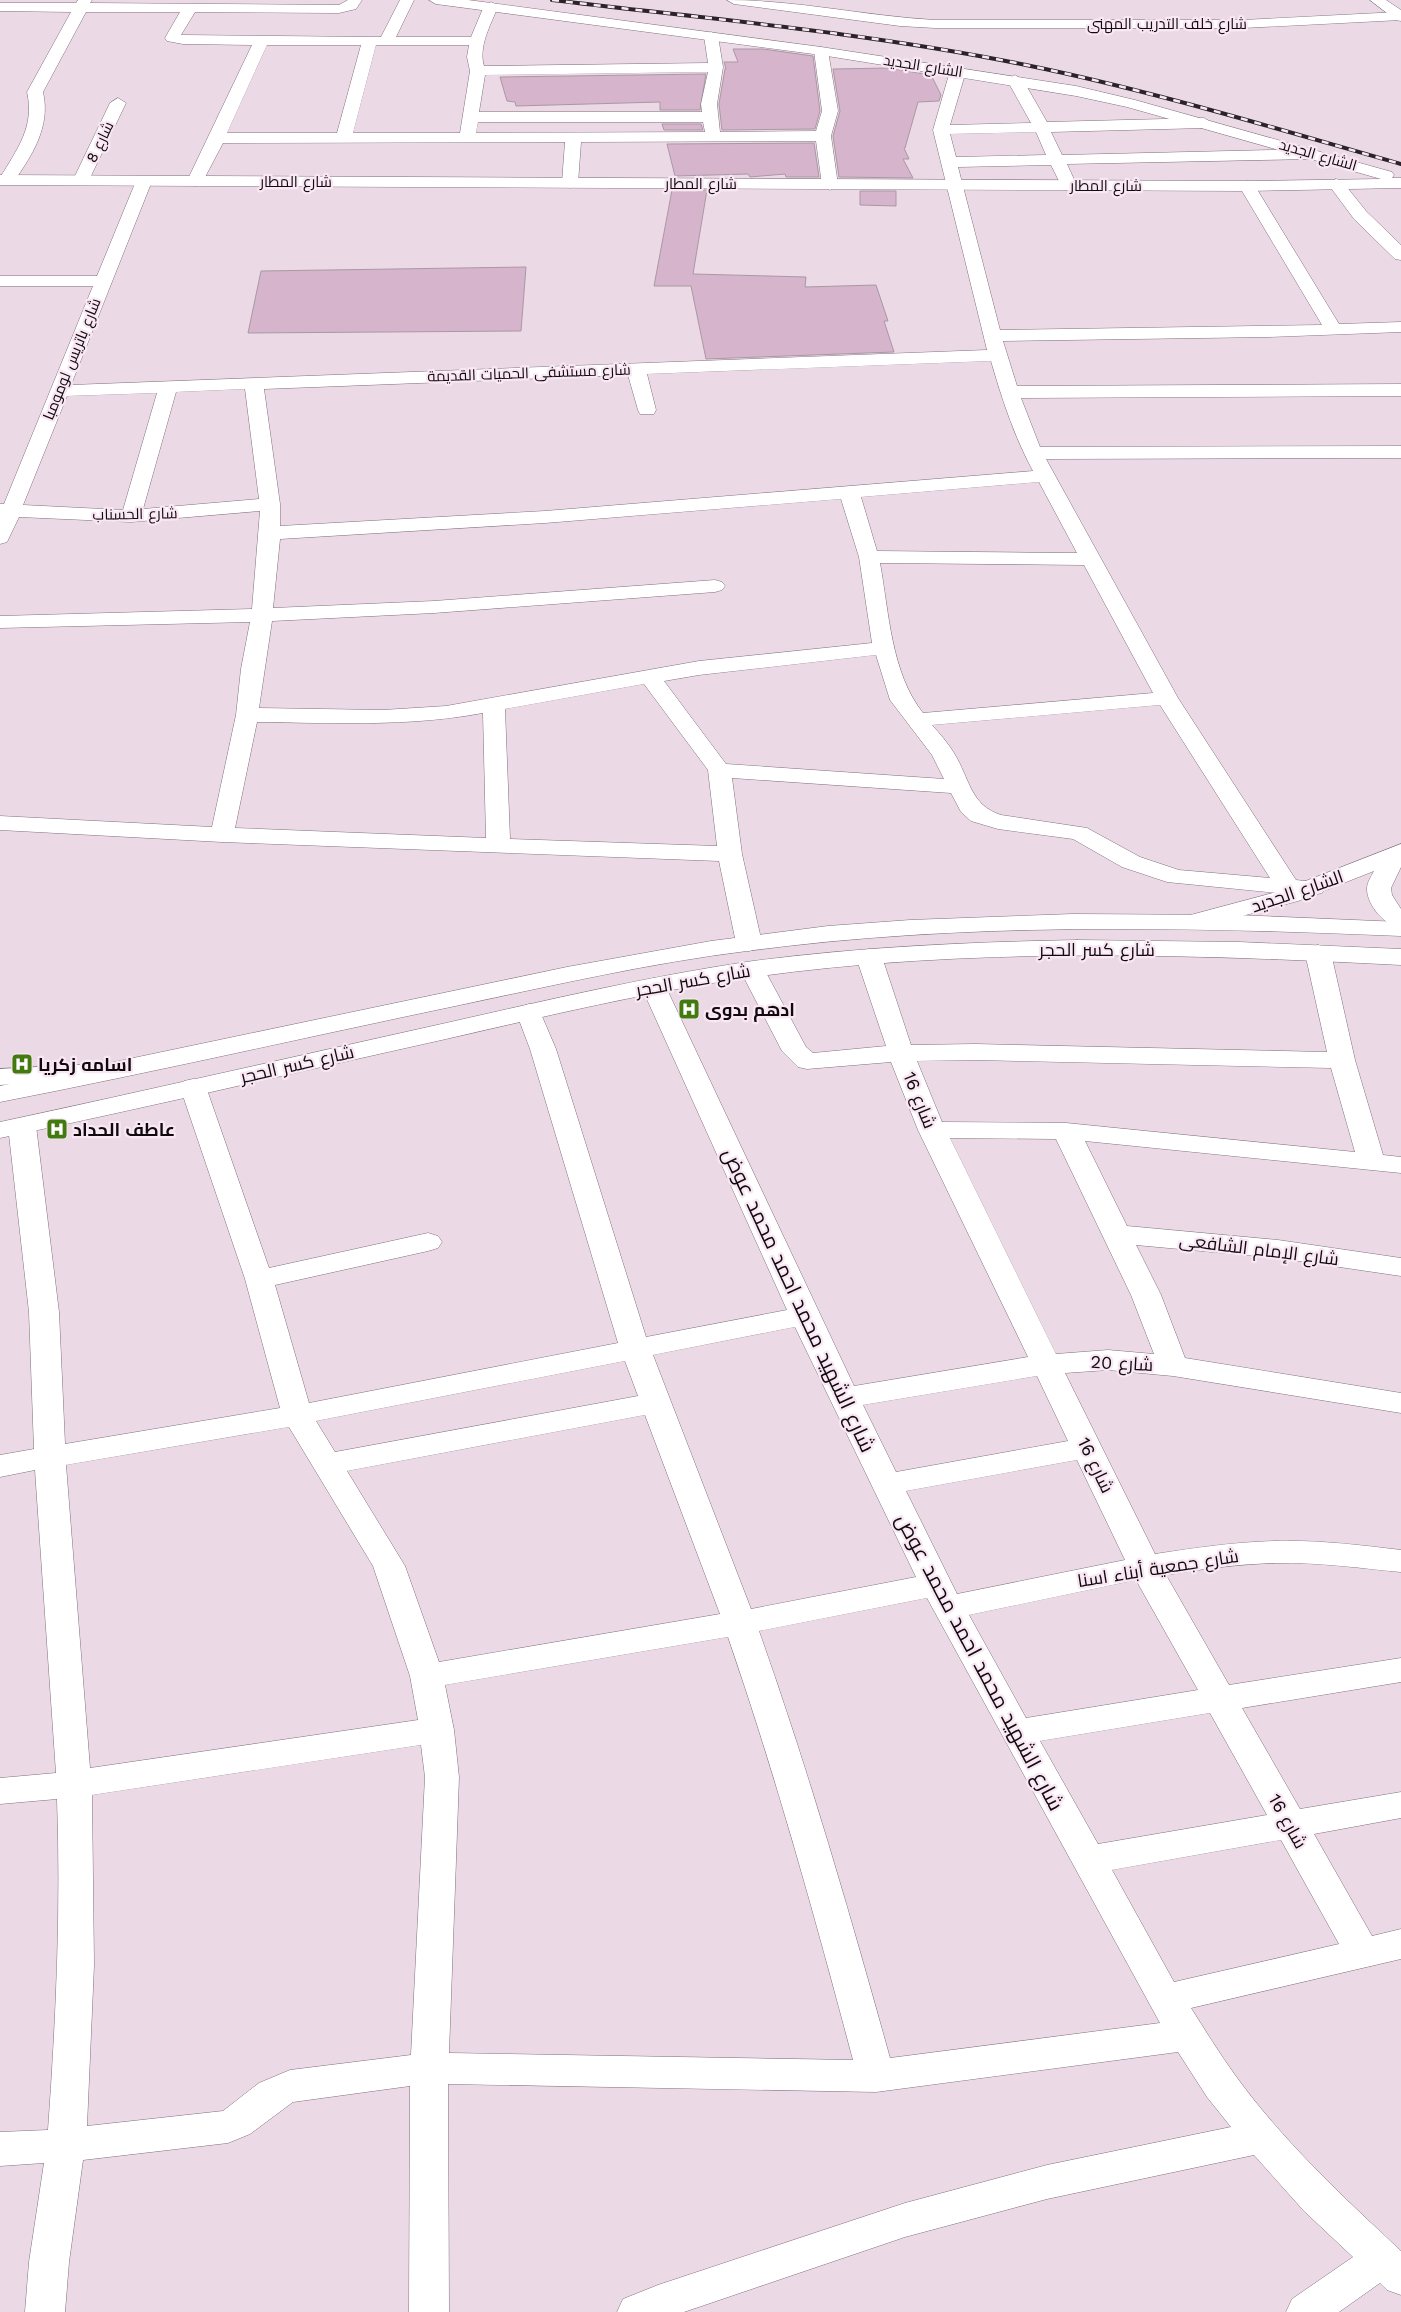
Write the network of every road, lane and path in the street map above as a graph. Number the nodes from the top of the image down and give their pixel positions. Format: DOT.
graph roads {
  1 [pos="355,0"];
  2 [pos="407,0"];
  3 [pos="436,0"];
  4 [pos="734,0"];
  5 [pos="1377,0"];
  6 [pos="83,4"];
  7 [pos="490,6"];
  8 [pos="0,7"];
  9 [pos="190,8"];
  10 [pos="1400,17"];
  11 [pos="711,36"];
  12 [pos="261,40"];
  13 [pos="370,41"];
  14 [pos="386,41"];
  15 [pos="477,41"];
  16 [pos="821,51"];
  17 [pos="716,67"];
  18 [pos="478,71"];
  19 [pos="958,71"];
  20 [pos="1015,80"];
  21 [pos="118,103"];
  22 [pos="469,117"];
  23 [pos="710,117"];
  24 [pos="1204,123"];
  25 [pos="1042,127"];
  26 [pos="941,130"];
  27 [pos="823,136"];
  28 [pos="713,137"];
  29 [pos="217,138"];
  30 [pos="468,138"];
  31 [pos="573,138"];
  32 [pos="343,139"];
  33 [pos="1313,154"];
  34 [pos="1056,159"];
  35 [pos="948,162"];
  36 [pos="4,180"];
  37 [pos="81,180"];
  38 [pos="144,180"];
  39 [pos="194,181"];
  40 [pos="1401,181"];
  41 [pos="570,183"];
  42 [pos="1336,184"];
  43 [pos="830,185"];
  44 [pos="954,186"];
  45 [pos="1070,186"];
  46 [pos="1247,186"];
  47 [pos="1401,255"];
  48 [pos="0,281"];
  49 [pos="103,281"];
  50 [pos="1401,327"];
  51 [pos="1334,330"];
  52 [pos="992,336"];
  53 [pos="998,355"];
  54 [pos="636,369"];
  55 [pos="254,384"];
  56 [pos="168,387"];
  57 [pos="1401,390"];
  58 [pos="59,391"];
  59 [pos="1009,392"];
  60 [pos="647,410"];
  61 [pos="1401,452"];
  62 [pos="1034,453"];
  63 [pos="1046,476"];
  64 [pos="849,492"];
  65 [pos="270,504"];
  66 [pos="6,510"];
  67 [pos="131,516"];
  68 [pos="270,533"];
  69 [pos="0,538"];
  70 [pos="869,557"];
  71 [pos="1092,558"];
  72 [pos="715,586"];
  73 [pos="262,615"];
  74 [pos="0,622"];
  75 [pos="884,648"];
  76 [pos="650,677"];
  77 [pos="1167,698"];
  78 [pos="494,706"];
  79 [pos="247,715"];
  80 [pos="917,720"];
  81 [pos="719,770"];
  82 [pos="959,787"];
  83 [pos="0,823"];
  84 [pos="222,835"];
  85 [pos="498,846"];
  86 [pos="1400,852"];
  87 [pos="730,854"];
  88 [pos="1288,886"];
  89 [pos="1313,888"];
  90 [pos="1192,922"];
  91 [pos="1401,922"];
  92 [pos="1401,929"];
  93 [pos="749,943"];
  94 [pos="1318,953"];
  95 [pos="869,957"];
  96 [pos="1401,957"];
  97 [pos="753,970"];
  98 [pos="654,986"];
  99 [pos="529,1012"];
  100 [pos="901,1053"];
  101 [pos="1342,1060"];
  102 [pos="108,1072"];
  103 [pos="0,1077"];
  104 [pos="193,1087"];
  105 [pos="0,1094"];
  106 [pos="11,1128"];
  107 [pos="932,1130"];
  108 [pos="1066,1131"];
  109 [pos="1372,1162"];
  110 [pos="1401,1165"];
  111 [pos="1116,1234"];
  112 [pos="428,1242"];
  113 [pos="1401,1267"];
  114 [pos="259,1279"];
  115 [pos="804,1316"];
  116 [pos="635,1348"];
  117 [pos="1047,1364"];
  118 [pos="1173,1366"];
  119 [pos="844,1398"];
  120 [pos="655,1403"];
  121 [pos="1401,1403"];
  122 [pos="297,1415"];
  123 [pos="1088,1448"];
  124 [pos="50,1457"];
  125 [pos="329,1464"];
  126 [pos="0,1466"];
  127 [pos="886,1484"];
  128 [pos="1401,1560"];
  129 [pos="1145,1567"];
  130 [pos="942,1596"];
  131 [pos="740,1624"];
  132 [pos="1401,1670"];
  133 [pos="427,1676"];
  134 [pos="1220,1699"];
  135 [pos="437,1730"];
  136 [pos="1016,1732"];
  137 [pos="74,1784"];
  138 [pos="0,1791"];
  139 [pos="1401,1805"];
  140 [pos="1290,1825"];
  141 [pos="1088,1860"];
  142 [pos="1401,1944"];
  143 [pos="1363,1953"];
  144 [pos="1165,1999"];
  145 [pos="1187,2035"];
  146 [pos="429,2068"];
  147 [pos="876,2076"];
  148 [pos="1262,2137"];
  149 [pos="66,2145"];
  150 [pos="0,2149"];
  151 [pos="1391,2268"];
  152 [pos="45,2312"];
  153 [pos="428,2312"];
  154 [pos="636,2312"];
  155 [pos="1306,2312"];
  1 -- 9 [label="main road"];
  2 -- 14 [label="main road"];
  3 -- 7 [label="main road, الشارع الجديد"];
  4 -- 10 [label="main road, شارع خلف التدريب المهنى"];
  5 -- 10 [label="main road"];
  6 -- 8 [label="main road"];
  6 -- 9 [label="main road"];
  6 -- 36 [label="main road"];
  7 -- 11 [label="main road, الشارع الجديد"];
  7 -- 15 [label="main road"];
  9 -- 12 [label="main road"];
  11 -- 16 [label="main road, الشارع الجديد"];
  11 -- 17 [label="main road"];
  12 -- 13 [label="main road"];
  12 -- 29 [label="main road"];
  13 -- 14 [label="main road"];
  13 -- 32 [label="main road"];
  14 -- 15 [label="main road"];
  15 -- 18 [label="main road"];
  16 -- 19 [label="main road, الشارع الجديد"];
  16 -- 27 [label="main road"];
  17 -- 18 [label="main road"];
  17 -- 23 [label="main road"];
  18 -- 22 [label="main road"];
  19 -- 20 [label="main road, الشارع الجديد"];
  19 -- 26 [label="main road"];
  20 -- 24 [label="main road, الشارع الجديد"];
  20 -- 25 [label="main road"];
  21 -- 37 [label="main road, شارع 8"];
  22 -- 23 [label="main road"];
  22 -- 30 [label="main road"];
  23 -- 28 [label="main road"];
  24 -- 25 [label="main road"];
  24 -- 33 [label="main road, الشارع الجديد"];
  25 -- 26 [label="main road"];
  25 -- 34 [label="main road"];
  26 -- 35 [label="main road"];
  27 -- 28 [label="main road"];
  27 -- 43 [label="main road"];
  28 -- 31 [label="main road"];
  29 -- 32 [label="main road"];
  29 -- 39 [label="main road"];
  30 -- 31 [label="main road"];
  30 -- 32 [label="main road"];
  31 -- 41 [label="main road"];
  33 -- 34 [label="main road"];
  33 -- 40 [label="main road, الشارع الجديد"];
  34 -- 35 [label="main road"];
  34 -- 45 [label="main road"];
  35 -- 44 [label="main road"];
  36 -- 37 [label="main road, شارع المطار"];
  37 -- 38 [label="main road, شارع المطار"];
  38 -- 39 [label="main road, شارع المطار"];
  38 -- 49 [label="main road, شارع باتريس لومومبا"];
  39 -- 41 [label="main road, شارع المطار"];
  40 -- 42 [label="main road, شارع المطار"];
  41 -- 43 [label="main road, شارع المطار"];
  42 -- 46 [label="main road, شارع المطار"];
  42 -- 47 [label="main road"];
  43 -- 44 [label="main road, شارع المطار"];
  44 -- 45 [label="main road, شارع المطار"];
  44 -- 52 [label="main road"];
  45 -- 46 [label="main road, شارع المطار"];
  46 -- 51 [label="main road"];
  48 -- 49 [label="main road"];
  49 -- 58 [label="main road, شارع باتريس لومومبا"];
  50 -- 51 [label="main road"];
  51 -- 52 [label="main road"];
  52 -- 53 [label="main road"];
  53 -- 54 [label="main road, شارع مستشفى الحميات القديمة"];
  53 -- 59 [label="main road"];
  54 -- 55 [label="main road, شارع مستشفى الحميات القديمة"];
  54 -- 60 [label="main road"];
  55 -- 56 [label="main road, شارع مستشفى الحميات القديمة"];
  55 -- 65 [label="main road"];
  56 -- 58 [label="main road, شارع مستشفى الحميات القديمة"];
  56 -- 67 [label="main road"];
  57 -- 59 [label="main road"];
  58 -- 66 [label="main road, شارع باتريس لومومبا"];
  59 -- 62 [label="main road"];
  61 -- 62 [label="main road"];
  62 -- 63 [label="main road"];
  63 -- 64 [label="main road"];
  63 -- 71 [label="main road"];
  64 -- 68 [label="main road"];
  64 -- 70 [label="main road"];
  65 -- 67 [label="main road, شارع الحسناب"];
  65 -- 68 [label="main road"];
  66 -- 67 [label="main road, شارع الحسناب"];
  66 -- 69 [label="main road, شارع باتريس لومومبا"];
  68 -- 73 [label="main road"];
  70 -- 71 [label="main road"];
  70 -- 75 [label="main road"];
  71 -- 77 [label="main road"];
  72 -- 73 [label="main road"];
  73 -- 74 [label="main road"];
  73 -- 79 [label="main road"];
  75 -- 76 [label="main road"];
  75 -- 80 [label="main road"];
  76 -- 78 [label="main road"];
  76 -- 81 [label="main road"];
  77 -- 80 [label="main road"];
  77 -- 88 [label="main road"];
  78 -- 79 [label="main road"];
  78 -- 85 [label="main road"];
  79 -- 84 [label="main road"];
  80 -- 82 [label="main road"];
  81 -- 82 [label="main road"];
  81 -- 87 [label="main road"];
  82 -- 88 [label="main road"];
  83 -- 84 [label="main road"];
  84 -- 85 [label="main road"];
  85 -- 87 [label="main road"];
  86 -- 89 [label="main road, الشارع الجديد"];
  86 -- 91 [label="main road, الشارع الجديد"];
  87 -- 93 [label="main road"];
  88 -- 89 [label="main road"];
  89 -- 90 [label="main road, الشارع الجديد"];
  90 -- 92 [label="main road, شارع كسر الحجر"];
  90 -- 93 [label="main road, شارع كسر الحجر"];
  93 -- 102 [label="main road, شارع كسر الحجر"];
  94 -- 95 [label="main road, شارع كسر الحجر"];
  94 -- 96 [label="main road, شارع كسر الحجر"];
  94 -- 101 [label="main road"];
  95 -- 97 [label="main road, شارع كسر الحجر"];
  95 -- 100 [label="main road, شارع 16"];
  97 -- 98 [label="main road, شارع كسر الحجر"];
  97 -- 100 [label="main road"];
  98 -- 99 [label="main road, شارع كسر الحجر"];
  98 -- 115 [label="main road, شارع الشهيد محمد احمد محمد عوض"];
  99 -- 104 [label="main road, شارع كسر الحجر"];
  99 -- 116 [label="main road"];
  100 -- 101 [label="main road"];
  100 -- 107 [label="main road, شارع 16"];
  101 -- 109 [label="main road"];
  102 -- 103 [label="main road"];
  102 -- 105 [label="main road, شارع كسر الحجر"];
  104 -- 106 [label="main road, شارع كسر الحجر"];
  104 -- 114 [label="main road"];
  106 -- 124 [label="main road"];
  107 -- 108 [label="main road"];
  107 -- 117 [label="main road, شارع 16"];
  108 -- 109 [label="main road"];
  108 -- 111 [label="main road"];
  109 -- 110 [label="main road"];
  111 -- 113 [label="main road, شارع الإمام الشافعى"];
  111 -- 118 [label="main road"];
  112 -- 114 [label="main road"];
  114 -- 122 [label="main road"];
  115 -- 116 [label="main road"];
  115 -- 119 [label="main road, شارع الشهيد محمد احمد محمد عوض"];
  116 -- 120 [label="main road"];
  116 -- 122 [label="main road"];
  117 -- 118 [label="main road, شارع 20"];
  117 -- 119 [label="main road, شارع 20"];
  117 -- 123 [label="main road, شارع 16"];
  118 -- 121 [label="main road, شارع 20"];
  119 -- 127 [label="main road, شارع الشهيد محمد احمد محمد عوض"];
  120 -- 125 [label="main road"];
  120 -- 131 [label="main road"];
  122 -- 124 [label="main road"];
  122 -- 125 [label="main road"];
  123 -- 127 [label="main road"];
  123 -- 129 [label="main road, شارع 16"];
  124 -- 126 [label="main road"];
  124 -- 137 [label="main road"];
  125 -- 133 [label="main road"];
  127 -- 130 [label="main road, شارع الشهيد محمد احمد محمد عوض"];
  128 -- 129 [label="main road, شارع جمعية أبناء اسنا"];
  129 -- 130 [label="main road, شارع جمعية أبناء اسنا"];
  129 -- 134 [label="main road, شارع 16"];
  130 -- 131 [label="main road, شارع جمعية أبناء اسنا"];
  130 -- 136 [label="main road, شارع الشهيد محمد احمد محمد عوض"];
  131 -- 133 [label="main road, شارع جمعية أبناء اسنا"];
  131 -- 147 [label="main road"];
  132 -- 134 [label="main road"];
  133 -- 135 [label="main road"];
  134 -- 136 [label="main road"];
  134 -- 140 [label="main road, شارع 16"];
  135 -- 137 [label="main road"];
  135 -- 146 [label="main road"];
  136 -- 141 [label="main road, شارع الشهيد محمد احمد محمد عوض"];
  137 -- 138 [label="main road"];
  137 -- 149 [label="main road"];
  139 -- 140 [label="main road"];
  140 -- 141 [label="main road"];
  140 -- 143 [label="main road, شارع 16"];
  141 -- 144 [label="main road, شارع الشهيد محمد احمد محمد عوض"];
  142 -- 143 [label="main road"];
  143 -- 144 [label="main road"];
  144 -- 145 [label="main road, شارع الشهيد محمد احمد محمد عوض"];
  145 -- 147 [label="main road"];
  145 -- 148 [label="main road, شارع الشهيد محمد احمد محمد عوض"];
  146 -- 147 [label="main road"];
  146 -- 149 [label="main road"];
  146 -- 153 [label="main road"];
  148 -- 151 [label="main road, شارع الشهيد محمد احمد محمد عوض"];
  148 -- 154 [label="main road"];
  149 -- 150 [label="main road"];
  149 -- 152 [label="main road"];
  151 -- 155 [label="main road"];
}
